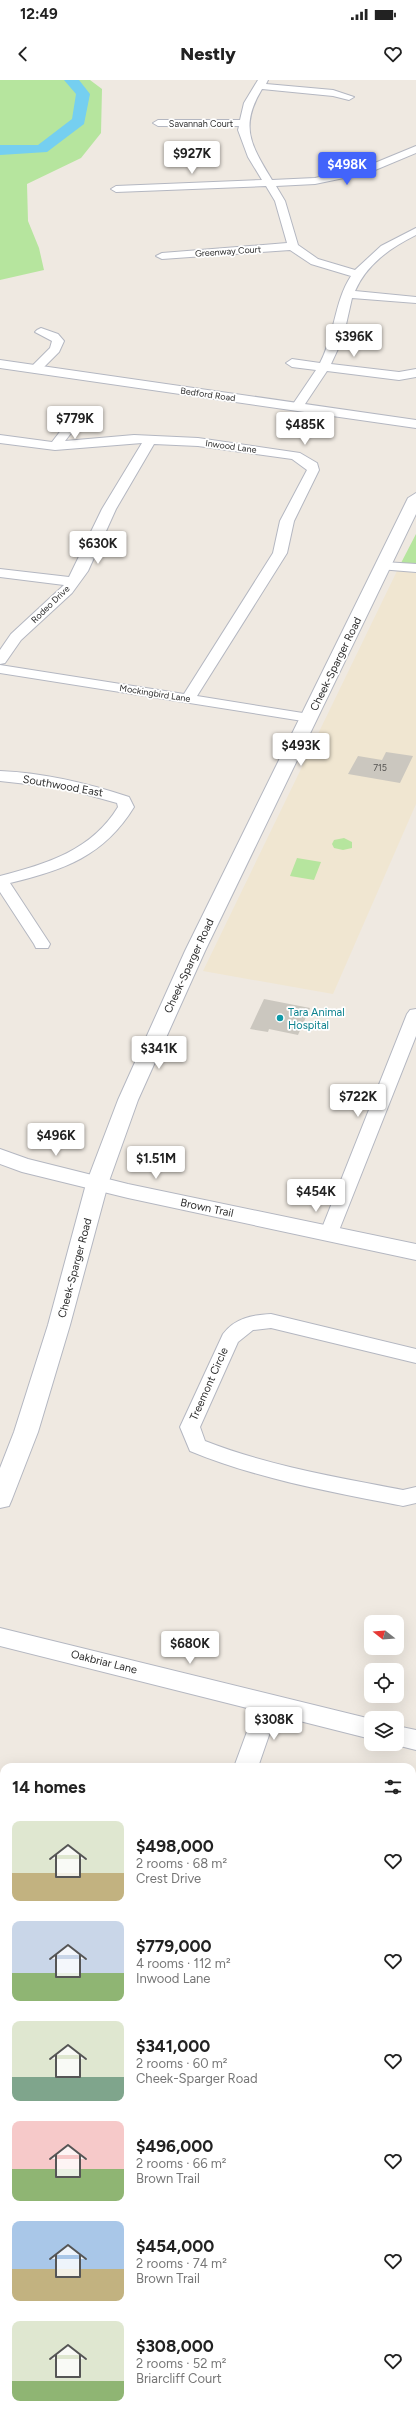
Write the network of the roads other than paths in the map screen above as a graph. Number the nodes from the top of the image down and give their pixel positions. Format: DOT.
graph roads {
  1 [pos="261,83"];
  2 [pos="349,97"];
  3 [pos="158,123"];
  4 [pos="244,123"];
  5 [pos="416,149"];
  6 [pos="268,184"];
  7 [pos="116,189"];
  8 [pos="416,231"];
  9 [pos="293,246"];
  10 [pos="162,256"];
  11 [pos="357,274"];
  12 [pos="348,294"];
  13 [pos="416,300"];
  14 [pos="41,332"];
  15 [pos="292,363"];
  16 [pos="0,364"];
  17 [pos="325,367"];
  18 [pos="35,369"];
  19 [pos="416,373"];
  20 [pos="297,407"];
  21 [pos="76,420"];
  22 [pos="416,424"];
  23 [pos="0,439"];
  24 [pos="151,439"];
  25 [pos="55,446"];
  26 [pos="416,498"];
  27 [pos="384,566"];
  28 [pos="416,568"];
  29 [pos="0,573"];
  30 [pos="73,582"];
  31 [pos="0,660"];
  32 [pos="0,669"];
  33 [pos="188,699"];
  34 [pos="309,718"];
  35 [pos="0,776"];
  36 [pos="0,881"];
  37 [pos="42,944"];
  38 [pos="416,1014"];
  39 [pos="0,1156"];
  40 [pos="97,1184"];
  41 [pos="329,1233"];
  42 [pos="416,1252"];
  43 [pos="416,1356"];
  44 [pos="416,1495"];
  45 [pos="0,1499"];
  46 [pos="0,1637"];
  47 [pos="269,1703"];
  48 [pos="364,1727"];
  49 [pos="404,1737"];
  50 [pos="416,1740"];
  51 [pos="247,1763"];
  1 -- 2 [label="street"];
  1 -- 4 [label="street"];
  3 -- 4 [label="street, Savannah Court"];
  4 -- 6 [label="street"];
  5 -- 6 [label="street"];
  6 -- 7 [label="street"];
  6 -- 9 [label="street"];
  8 -- 11 [label="street"];
  9 -- 10 [label="street, Greenway Court"];
  9 -- 11 [label="street"];
  11 -- 12 [label="street"];
  12 -- 13 [label="street"];
  12 -- 17 [label="street"];
  14 -- 18 [label="street"];
  15 -- 17 [label="street"];
  16 -- 18 [label="main road, Bedford Road"];
  17 -- 19 [label="street"];
  17 -- 20 [label="street"];
  18 -- 20 [label="main road, Bedford Road"];
  20 -- 22 [label="main road, Bedford Road"];
  21 -- 25 [label="street"];
  23 -- 25 [label="street, Inwood Lane"];
  24 -- 25 [label="street, Inwood Lane"];
  24 -- 30 [label="street, Rodeo Drive"];
  24 -- 33 [label="street, Inwood Lane"];
  26 -- 27 [label="main road, Cheek-Sparger Road"];
  27 -- 28 [label="street"];
  27 -- 34 [label="main road, Cheek-Sparger Road"];
  29 -- 30 [label="street"];
  30 -- 31 [label="street, Rodeo Drive"];
  32 -- 33 [label="street, Mockingbird Lane"];
  33 -- 34 [label="street, Mockingbird Lane"];
  34 -- 40 [label="main road, Cheek-Sparger Road"];
  35 -- 36 [label="street, Southwood East"];
  36 -- 37 [label="street"];
  38 -- 41 [label="street"];
  39 -- 40 [label="main road, Brown Trail"];
  40 -- 41 [label="main road, Brown Trail"];
  40 -- 45 [label="main road, Cheek-Sparger Road"];
  41 -- 42 [label="main road, Brown Trail"];
  43 -- 44 [label="street, Treemont Circle"];
  46 -- 47 [label="street, Oakbriar Lane"];
  47 -- 48 [label="street, Oakbriar Lane"];
  47 -- 51 [label="street"];
  49 -- 50 [label="street"];
}
